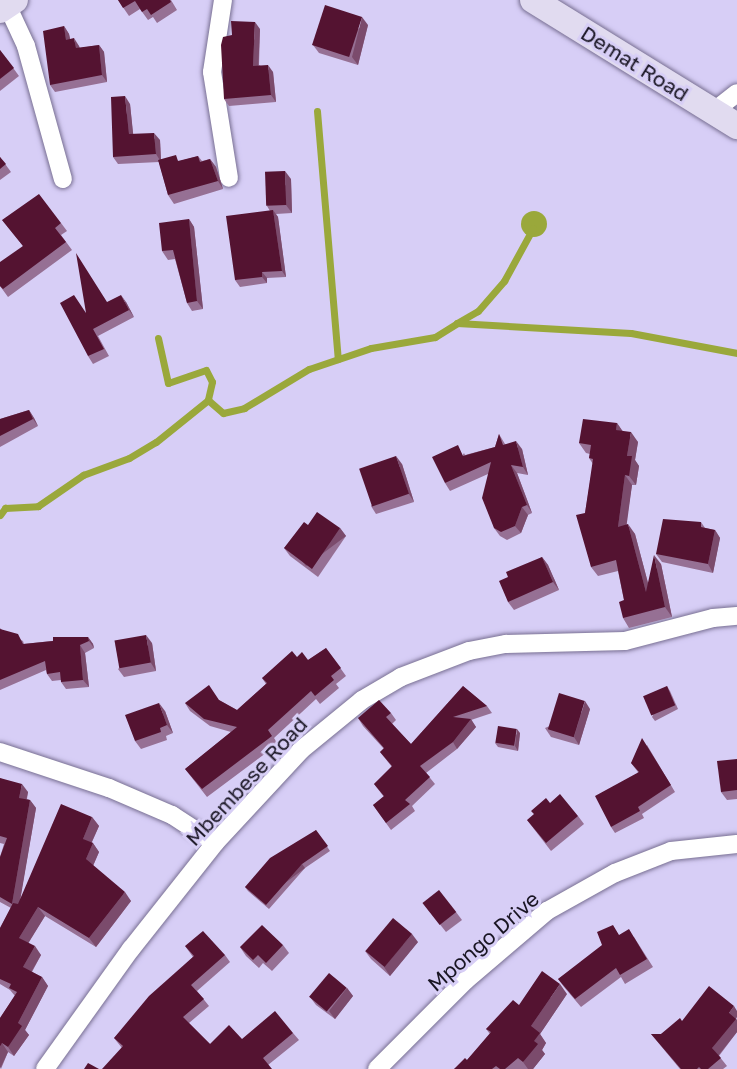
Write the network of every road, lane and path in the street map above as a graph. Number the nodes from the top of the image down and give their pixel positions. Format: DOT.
graph roads {
  1 [pos="223,0"];
  2 [pos="540,2"];
  3 [pos="8,5"];
  4 [pos="737,93"];
  5 [pos="714,111"];
  6 [pos="737,126"];
  7 [pos="229,178"];
  8 [pos="63,179"];
  9 [pos="737,616"];
  10 [pos="0,752"];
  11 [pos="214,843"];
  12 [pos="737,844"];
  13 [pos="387,1066"];
  14 [pos="45,1069"];
  1 -- 7 [label="street"];
  2 -- 5 [label="street, Demat Road"];
  3 -- 8 [label="street"];
  4 -- 5 [label="street"];
  5 -- 6 [label="street, Demat Road"];
  9 -- 11 [label="street, Mbembese Road"];
  10 -- 11 [label="street"];
  11 -- 14 [label="street, Mbembese Road"];
  12 -- 13 [label="street, Mpongo Drive"];
}
